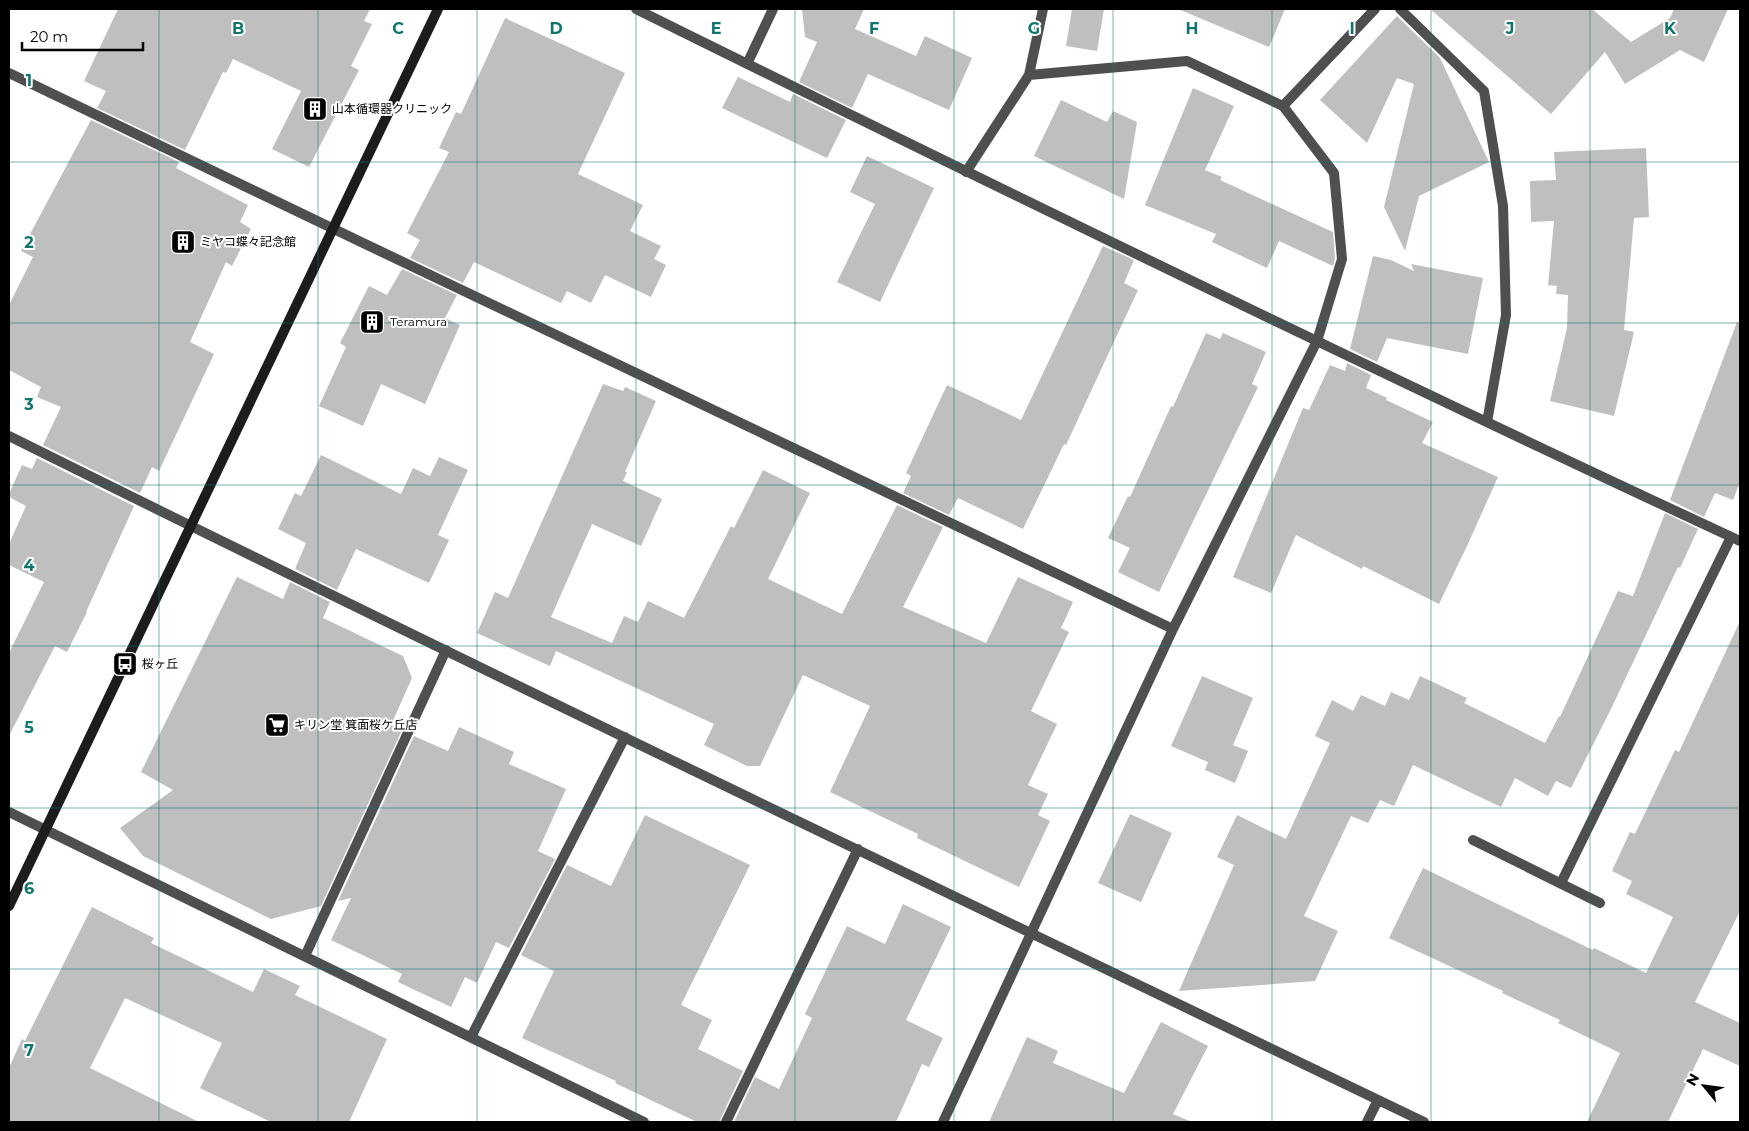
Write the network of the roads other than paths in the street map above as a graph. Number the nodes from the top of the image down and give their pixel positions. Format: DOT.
graph roads {
  1 [pos="438,9"];
  2 [pos="636,9"];
  3 [pos="772,9"];
  4 [pos="1044,9"];
  5 [pos="1375,9"];
  6 [pos="1400,9"];
  7 [pos="1410,12"];
  8 [pos="747,64"];
  9 [pos="9,73"];
  10 [pos="1029,76"];
  11 [pos="1283,106"];
  12 [pos="966,172"];
  13 [pos="333,229"];
  14 [pos="1317,341"];
  15 [pos="1487,422"];
  16 [pos="9,436"];
  17 [pos="190,526"];
  18 [pos="1736,539"];
  19 [pos="1174,629"];
  20 [pos="446,650"];
  21 [pos="625,737"];
  22 [pos="9,812"];
  23 [pos="46,829"];
  24 [pos="1473,840"];
  25 [pos="858,849"];
  26 [pos="1561,883"];
  27 [pos="1600,903"];
  28 [pos="9,906"];
  29 [pos="1030,934"];
  30 [pos="305,956"];
  31 [pos="471,1038"];
  32 [pos="1378,1100"];
  33 [pos="644,1122"];
  34 [pos="726,1122"];
  35 [pos="943,1122"];
  36 [pos="1367,1122"];
  37 [pos="1424,1122"];
  1 -- 13 [label="street"];
  2 -- 8 [label="street"];
  3 -- 8 [label="street"];
  4 -- 10 [label="street"];
  5 -- 11 [label="street"];
  6 -- 7 [label="street"];
  7 -- 15 [label="street"];
  8 -- 12 [label="street"];
  9 -- 13 [label="street"];
  10 -- 11 [label="street"];
  10 -- 12 [label="street"];
  11 -- 14 [label="street"];
  12 -- 14 [label="street"];
  13 -- 17 [label="street"];
  13 -- 19 [label="street"];
  14 -- 15 [label="street"];
  14 -- 19 [label="street"];
  15 -- 18 [label="street"];
  16 -- 17 [label="street"];
  17 -- 20 [label="street"];
  17 -- 23 [label="street"];
  18 -- 26 [label="street"];
  19 -- 29 [label="street"];
  20 -- 21 [label="street"];
  20 -- 30 [label="street"];
  21 -- 25 [label="street"];
  21 -- 31 [label="street"];
  22 -- 23 [label="street"];
  23 -- 28 [label="street"];
  23 -- 30 [label="street"];
  24 -- 26 [label="street"];
  25 -- 29 [label="street"];
  25 -- 34 [label="street"];
  26 -- 27 [label="street"];
  29 -- 32 [label="street"];
  29 -- 35 [label="street"];
  30 -- 31 [label="street"];
  31 -- 33 [label="street"];
  32 -- 36 [label="street"];
  32 -- 37 [label="street"];
}
